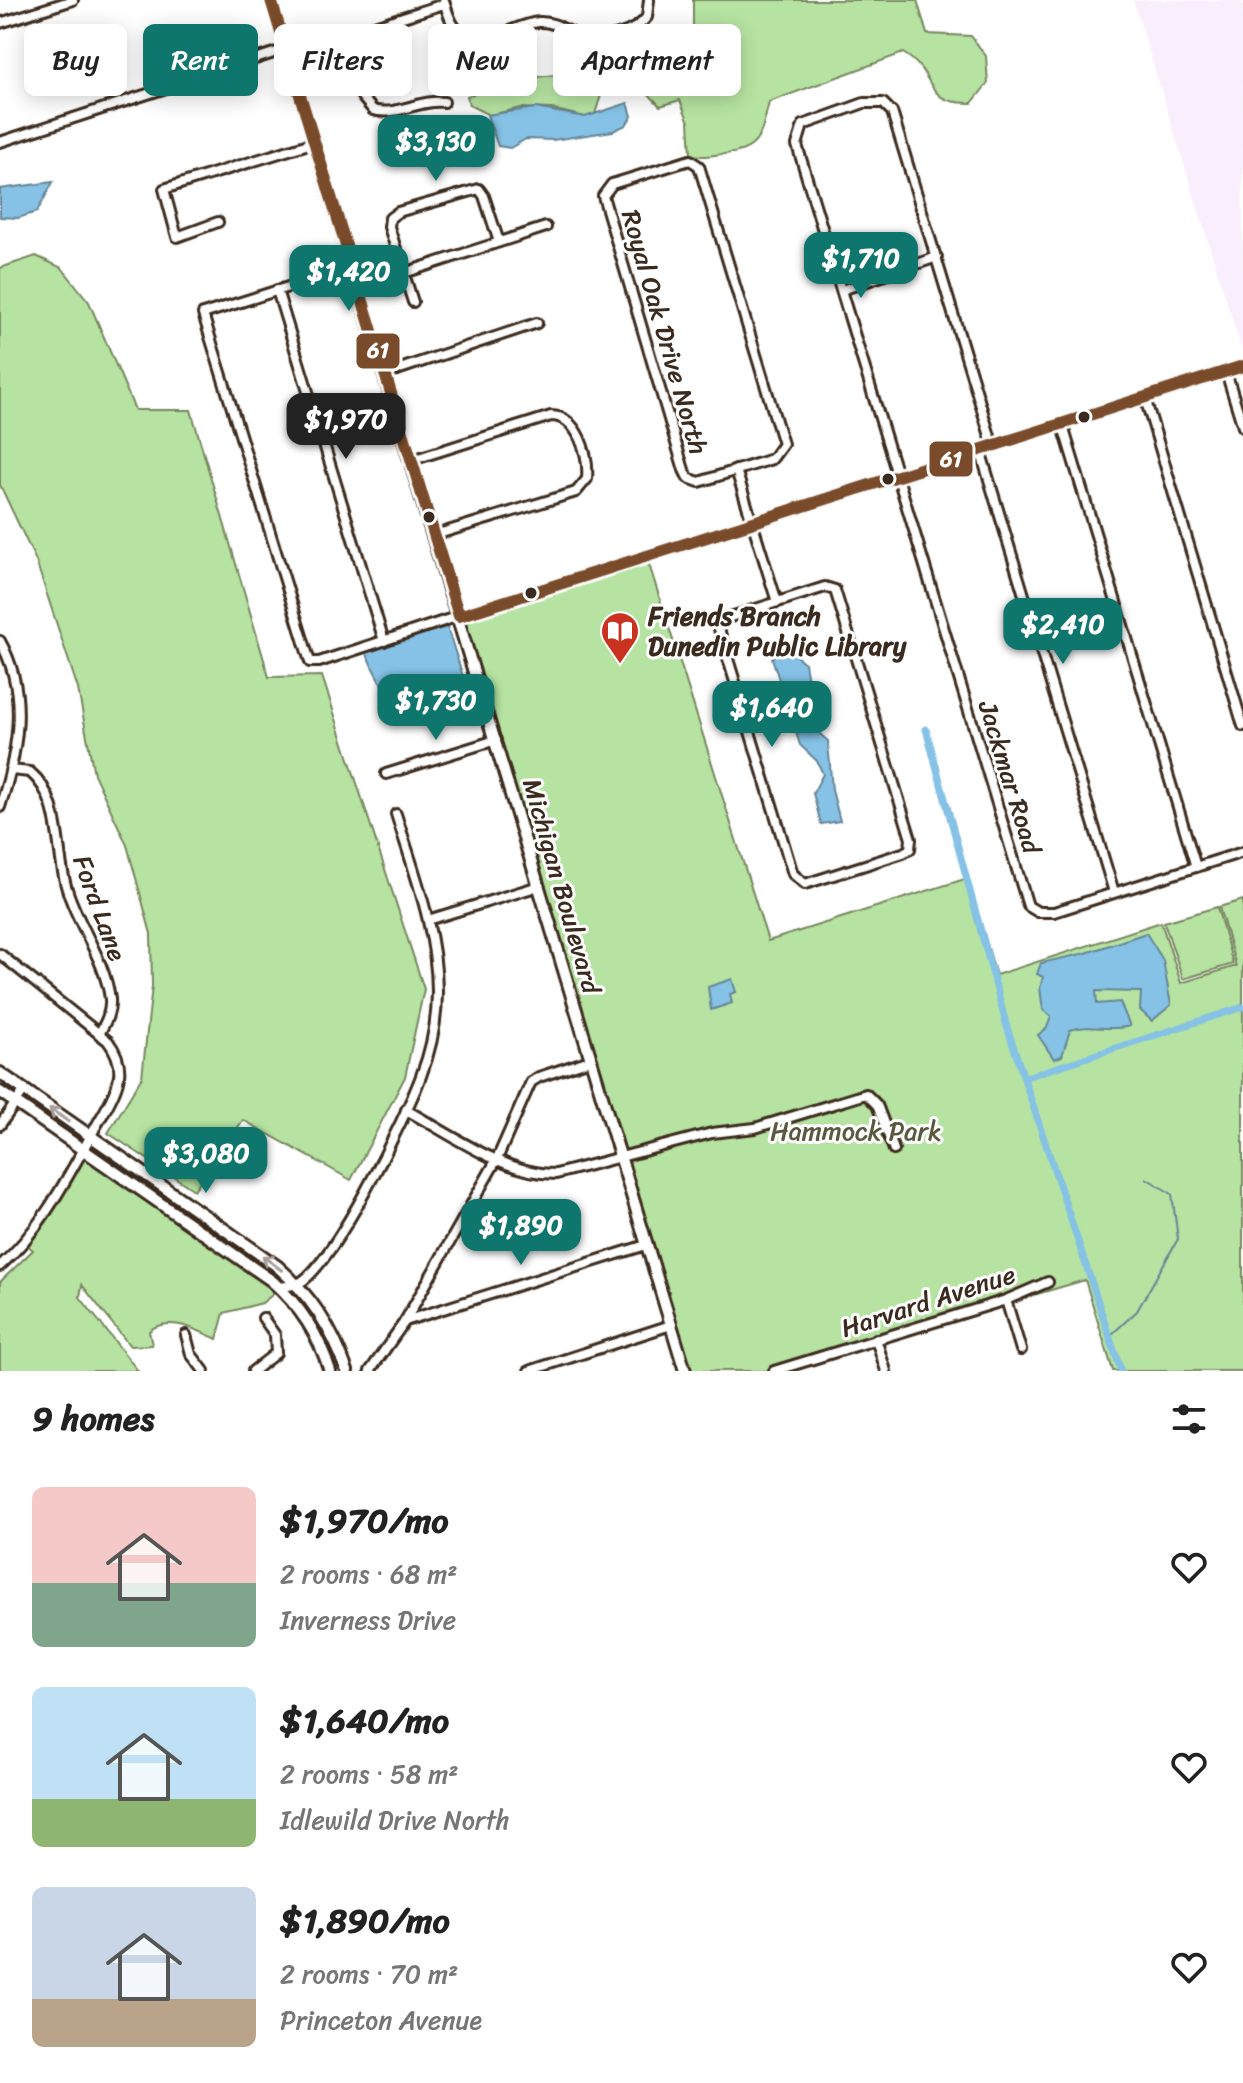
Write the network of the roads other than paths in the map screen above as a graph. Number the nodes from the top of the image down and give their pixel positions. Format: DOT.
graph roads {
  1 [pos="73,0"];
  2 [pos="271,0"];
  3 [pos="649,0"];
  4 [pos="444,2"];
  5 [pos="0,23"];
  6 [pos="278,24"];
  7 [pos="379,24"];
  8 [pos="274,53"];
  9 [pos="301,96"];
  10 [pos="362,96"];
  11 [pos="444,102"];
  12 [pos="0,142"];
  13 [pos="315,142"];
  14 [pos="218,222"];
  15 [pos="546,227"];
  16 [pos="499,242"];
  17 [pos="937,257"];
  18 [pos="399,258"];
  19 [pos="353,267"];
  20 [pos="404,273"];
  21 [pos="277,290"];
  22 [pos="842,290"];
  23 [pos="413,302"];
  24 [pos="537,323"];
  25 [pos="1243,366"];
  26 [pos="1226,372"];
  27 [pos="385,374"];
  28 [pos="1145,398"];
  29 [pos="1062,423"];
  30 [pos="1243,427"];
  31 [pos="993,446"];
  32 [pos="980,450"];
  33 [pos="412,460"];
  34 [pos="736,470"];
  35 [pos="898,476"];
  36 [pos="752,524"];
  37 [pos="435,535"];
  38 [pos="777,602"];
  39 [pos="459,616"];
  40 [pos="0,641"];
  41 [pos="384,641"];
  42 [pos="1243,726"];
  43 [pos="496,740"];
  44 [pos="11,770"];
  45 [pos="386,774"];
  46 [pos="0,807"];
  47 [pos="396,814"];
  48 [pos="1243,852"];
  49 [pos="1196,867"];
  50 [pos="539,886"];
  51 [pos="1114,892"];
  52 [pos="428,920"];
  53 [pos="0,954"];
  54 [pos="99,1034"];
  55 [pos="590,1060"];
  56 [pos="0,1073"];
  57 [pos="24,1091"];
  58 [pos="0,1092"];
  59 [pos="15,1104"];
  60 [pos="406,1110"];
  61 [pos="0,1125"];
  62 [pos="90,1137"];
  63 [pos="83,1149"];
  64 [pos="894,1150"];
  65 [pos="497,1159"];
  66 [pos="619,1159"];
  67 [pos="155,1180"];
  68 [pos="147,1193"];
  69 [pos="646,1245"];
  70 [pos="0,1266"];
  71 [pos="1048,1282"];
  72 [pos="298,1284"];
  73 [pos="279,1287"];
  74 [pos="1006,1300"];
  75 [pos="263,1318"];
  76 [pos="405,1321"];
  77 [pos="671,1325"];
  78 [pos="186,1335"];
  79 [pos="876,1339"];
  80 [pos="1021,1350"];
  81 [pos="204,1371"];
  82 [pos="253,1371"];
  83 [pos="330,1371"];
  84 [pos="347,1371"];
  85 [pos="370,1371"];
  86 [pos="529,1371"];
  87 [pos="685,1371"];
  88 [pos="774,1371"];
  89 [pos="886,1371"];
  1 -- 5 [label="street"];
  2 -- 6 [label="street, Michigan Boulevard"];
  3 -- 4 [label="street"];
  4 -- 7 [label="street"];
  8 -- 12 [label="street"];
  9 -- 13 [label="street, Michigan Boulevard"];
  10 -- 11 [label="street"];
  13 -- 14 [label="street"];
  13 -- 19 [label="street, Michigan Boulevard"];
  15 -- 16 [label="street"];
  16 -- 18 [label="street"];
  16 -- 20 [label="street"];
  17 -- 22 [label="street"];
  17 -- 22 [label="street, Jackmar Road"];
  17 -- 31 [label="street"];
  18 -- 19 [label="street"];
  18 -- 20 [label="street"];
  19 -- 21 [label="street"];
  19 -- 27 [label="street, Michigan Boulevard"];
  20 -- 23 [label="street"];
  21 -- 41 [label="street"];
  21 -- 41 [label="street"];
  22 -- 35 [label="street, Jackmar Road"];
  24 -- 27 [label="street"];
  25 -- 26 [label="street"];
  26 -- 28 [label="street"];
  26 -- 30 [label="street"];
  27 -- 33 [label="street, Michigan Boulevard"];
  28 -- 29 [label="street"];
  28 -- 42 [label="street"];
  29 -- 31 [label="street"];
  29 -- 49 [label="street"];
  31 -- 32 [label="street"];
  32 -- 35 [label="street"];
  32 -- 51 [label="street"];
  33 -- 37 [label="street, Michigan Boulevard"];
  33 -- 37 [label="street"];
  34 -- 34 [label="street, Royal Oak Drive North"];
  34 -- 36 [label="street"];
  35 -- 36 [label="street"];
  35 -- 51 [label="street, Jackmar Road"];
  36 -- 38 [label="street"];
  36 -- 39 [label="street"];
  37 -- 39 [label="street, Michigan Boulevard"];
  38 -- 38 [label="street"];
  39 -- 41 [label="street"];
  39 -- 43 [label="street, Michigan Boulevard"];
  40 -- 44 [label="street"];
  43 -- 45 [label="street"];
  43 -- 50 [label="street, Michigan Boulevard"];
  44 -- 46 [label="street"];
  44 -- 54 [label="street, Ford Lane"];
  47 -- 52 [label="street"];
  48 -- 49 [label="street"];
  49 -- 51 [label="street"];
  50 -- 52 [label="street"];
  50 -- 55 [label="street, Michigan Boulevard"];
  52 -- 60 [label="street"];
  53 -- 54 [label="street"];
  54 -- 62 [label="street"];
  55 -- 65 [label="street"];
  55 -- 66 [label="street, Michigan Boulevard"];
  56 -- 57 [label="street"];
  57 -- 59 [label="street"];
  62 -- 57 [label="street, one-way"];
  58 -- 59 [label="street"];
  59 -- 61 [label="street"];
  59 -- 63 [label="street"];
  60 -- 65 [label="street"];
  60 -- 72 [label="street"];
  62 -- 63 [label="street"];
  62 -- 67 [label="street"];
  63 -- 68 [label="street"];
  63 -- 70 [label="street"];
  64 -- 66 [label="street"];
  65 -- 66 [label="street"];
  65 -- 76 [label="street"];
  66 -- 69 [label="street, Michigan Boulevard"];
  67 -- 68 [label="street"];
  72 -- 67 [label="street, one-way"];
  68 -- 73 [label="street"];
  69 -- 76 [label="street"];
  69 -- 77 [label="street, Michigan Boulevard"];
  71 -- 74 [label="street, Harvard Avenue"];
  72 -- 73 [label="street"];
  72 -- 84 [label="street"];
  73 -- 83 [label="street"];
  74 -- 79 [label="street, Harvard Avenue"];
  74 -- 80 [label="street"];
  75 -- 82 [label="street"];
  76 -- 85 [label="street"];
  77 -- 86 [label="street"];
  77 -- 87 [label="street, Michigan Boulevard"];
  78 -- 81 [label="street"];
  79 -- 88 [label="street, Harvard Avenue"];
  79 -- 89 [label="street"];
}
